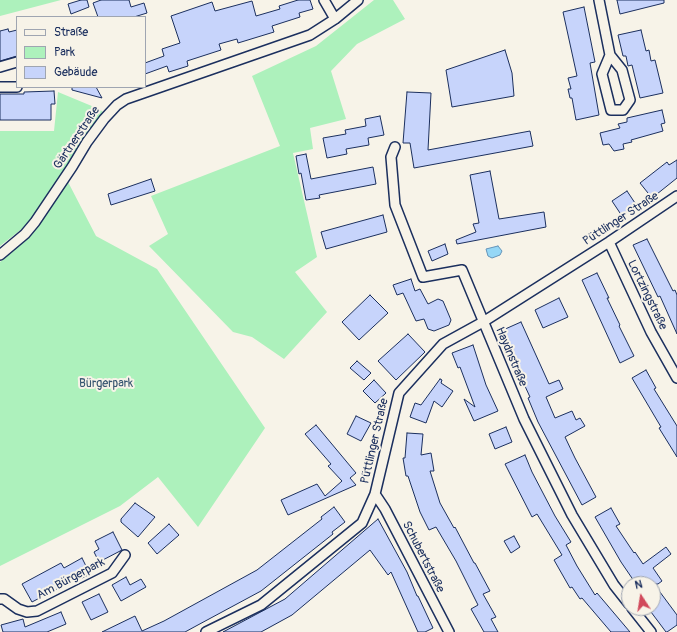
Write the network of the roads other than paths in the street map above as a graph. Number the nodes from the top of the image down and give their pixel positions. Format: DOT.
graph roads {
  1 [pos="324,0"];
  2 [pos="358,0"];
  3 [pos="599,0"];
  4 [pos="335,19"];
  5 [pos="610,54"];
  6 [pos="16,62"];
  7 [pos="0,66"];
  8 [pos="0,87"];
  9 [pos="16,87"];
  10 [pos="395,147"];
  11 [pos="677,196"];
  12 [pos="608,242"];
  13 [pos="0,256"];
  14 [pos="483,322"];
  15 [pos="677,378"];
  16 [pos="375,494"];
  17 [pos="125,555"];
  18 [pos="621,594"];
  19 [pos="0,599"];
  20 [pos="638,616"];
  21 [pos="206,632"];
  22 [pos="449,632"];
  23 [pos="651,632"];
  1 -- 4 [label="street"];
  2 -- 4 [label="street, Gärtnerstraße"];
  3 -- 5 [label="street"];
  4 -- 13 [label="street, Gärtnerstraße"];
  5 -- 5 [label="street"];
  6 -- 7 [label="street"];
  8 -- 9 [label="street"];
  10 -- 14 [label="street, Haydnstraße"];
  11 -- 12 [label="street, Püttlinger Straße"];
  12 -- 14 [label="street, Püttlinger Straße"];
  12 -- 15 [label="street, Lortzingstraße"];
  14 -- 16 [label="street, Püttlinger Straße"];
  14 -- 18 [label="street, Haydnstraße"];
  16 -- 21 [label="street, Püttlinger Straße"];
  16 -- 22 [label="street, Schubertstraße"];
  17 -- 19 [label="street, Am Bürgerpark"];
  20 -- 23 [label="street"];
}
